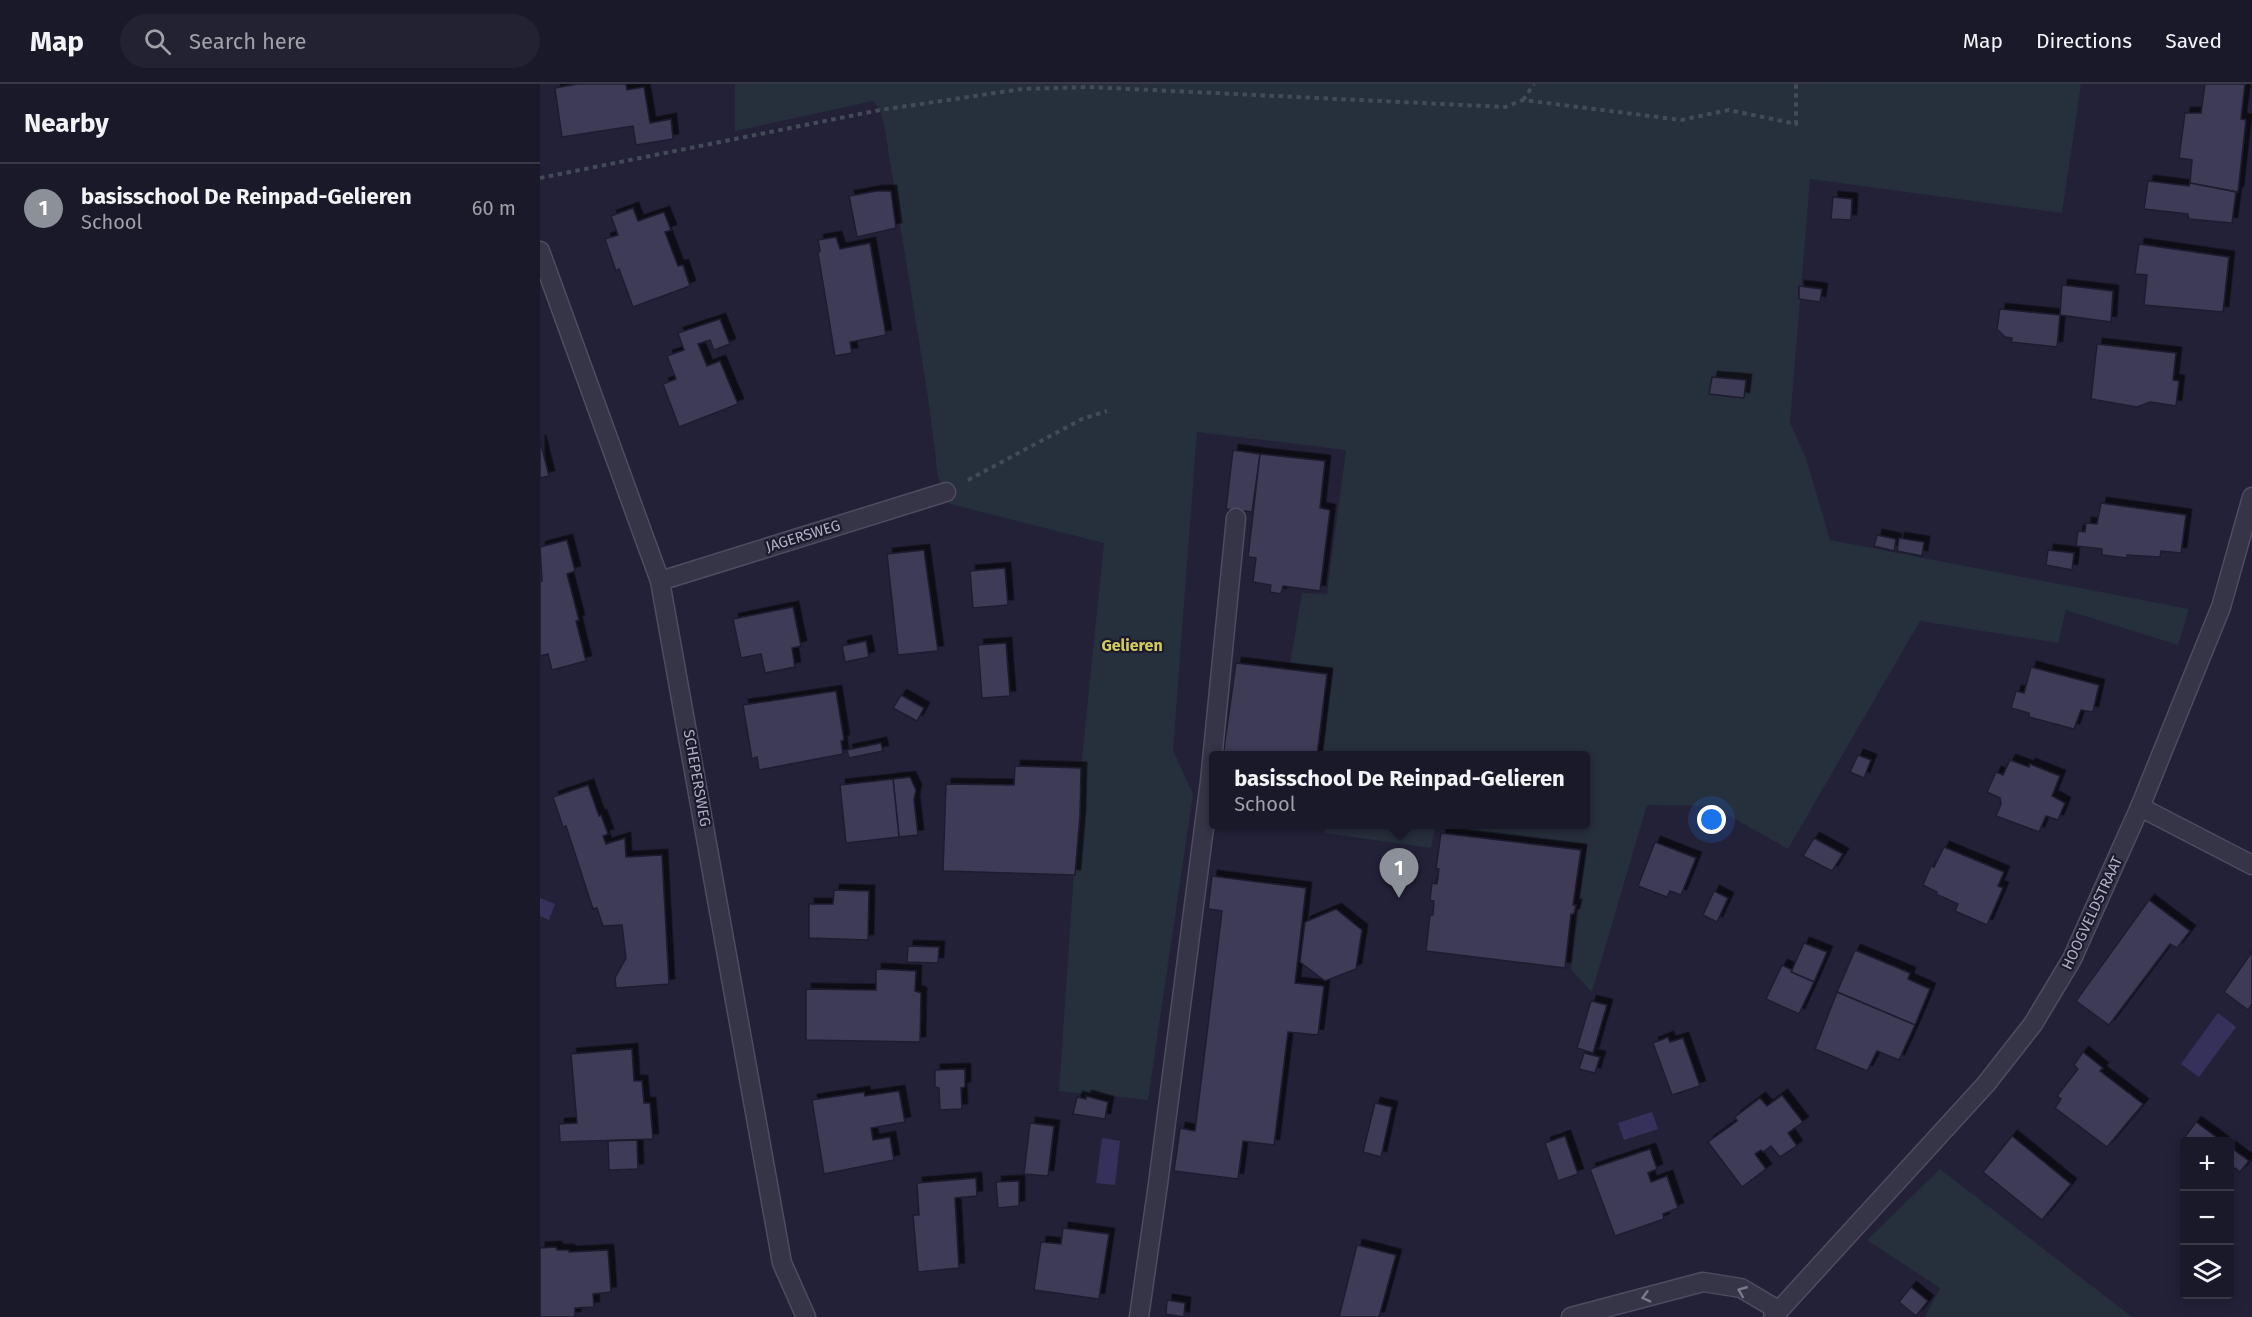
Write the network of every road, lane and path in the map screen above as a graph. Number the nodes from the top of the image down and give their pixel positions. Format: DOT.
graph roads {
  1 [pos="1534,84"];
  2 [pos="1796,84"];
  3 [pos="1523,100"];
  4 [pos="540,178"];
  5 [pos="540,251"];
  6 [pos="1107,411"];
  7 [pos="946,492"];
  8 [pos="2252,498"];
  9 [pos="1236,518"];
  10 [pos="660,581"];
  11 [pos="1213,751"];
  12 [pos="1209,789"];
  13 [pos="2140,807"];
  14 [pos="2252,865"];
  15 [pos="1775,1314"];
  16 [pos="807,1317"];
  17 [pos="1138,1317"];
  18 [pos="1571,1317"];
  1 -- 3 [label="path"];
  2 -- 3 [label="path"];
  3 -- 4 [label="path"];
  5 -- 10 [label="street, SCHEPERSWEG"];
  6 -- 7 [label="path"];
  7 -- 10 [label="street, JAGERSWEG"];
  8 -- 13 [label="street, HOOGVELDSTRAAT"];
  9 -- 11 [label="street"];
  10 -- 16 [label="street, SCHEPERSWEG"];
  12 -- 17 [label="street"];
  13 -- 14 [label="street"];
  13 -- 15 [label="street, HOOGVELDSTRAAT"];
  15 -- 18 [label="street, one-way"];
}
